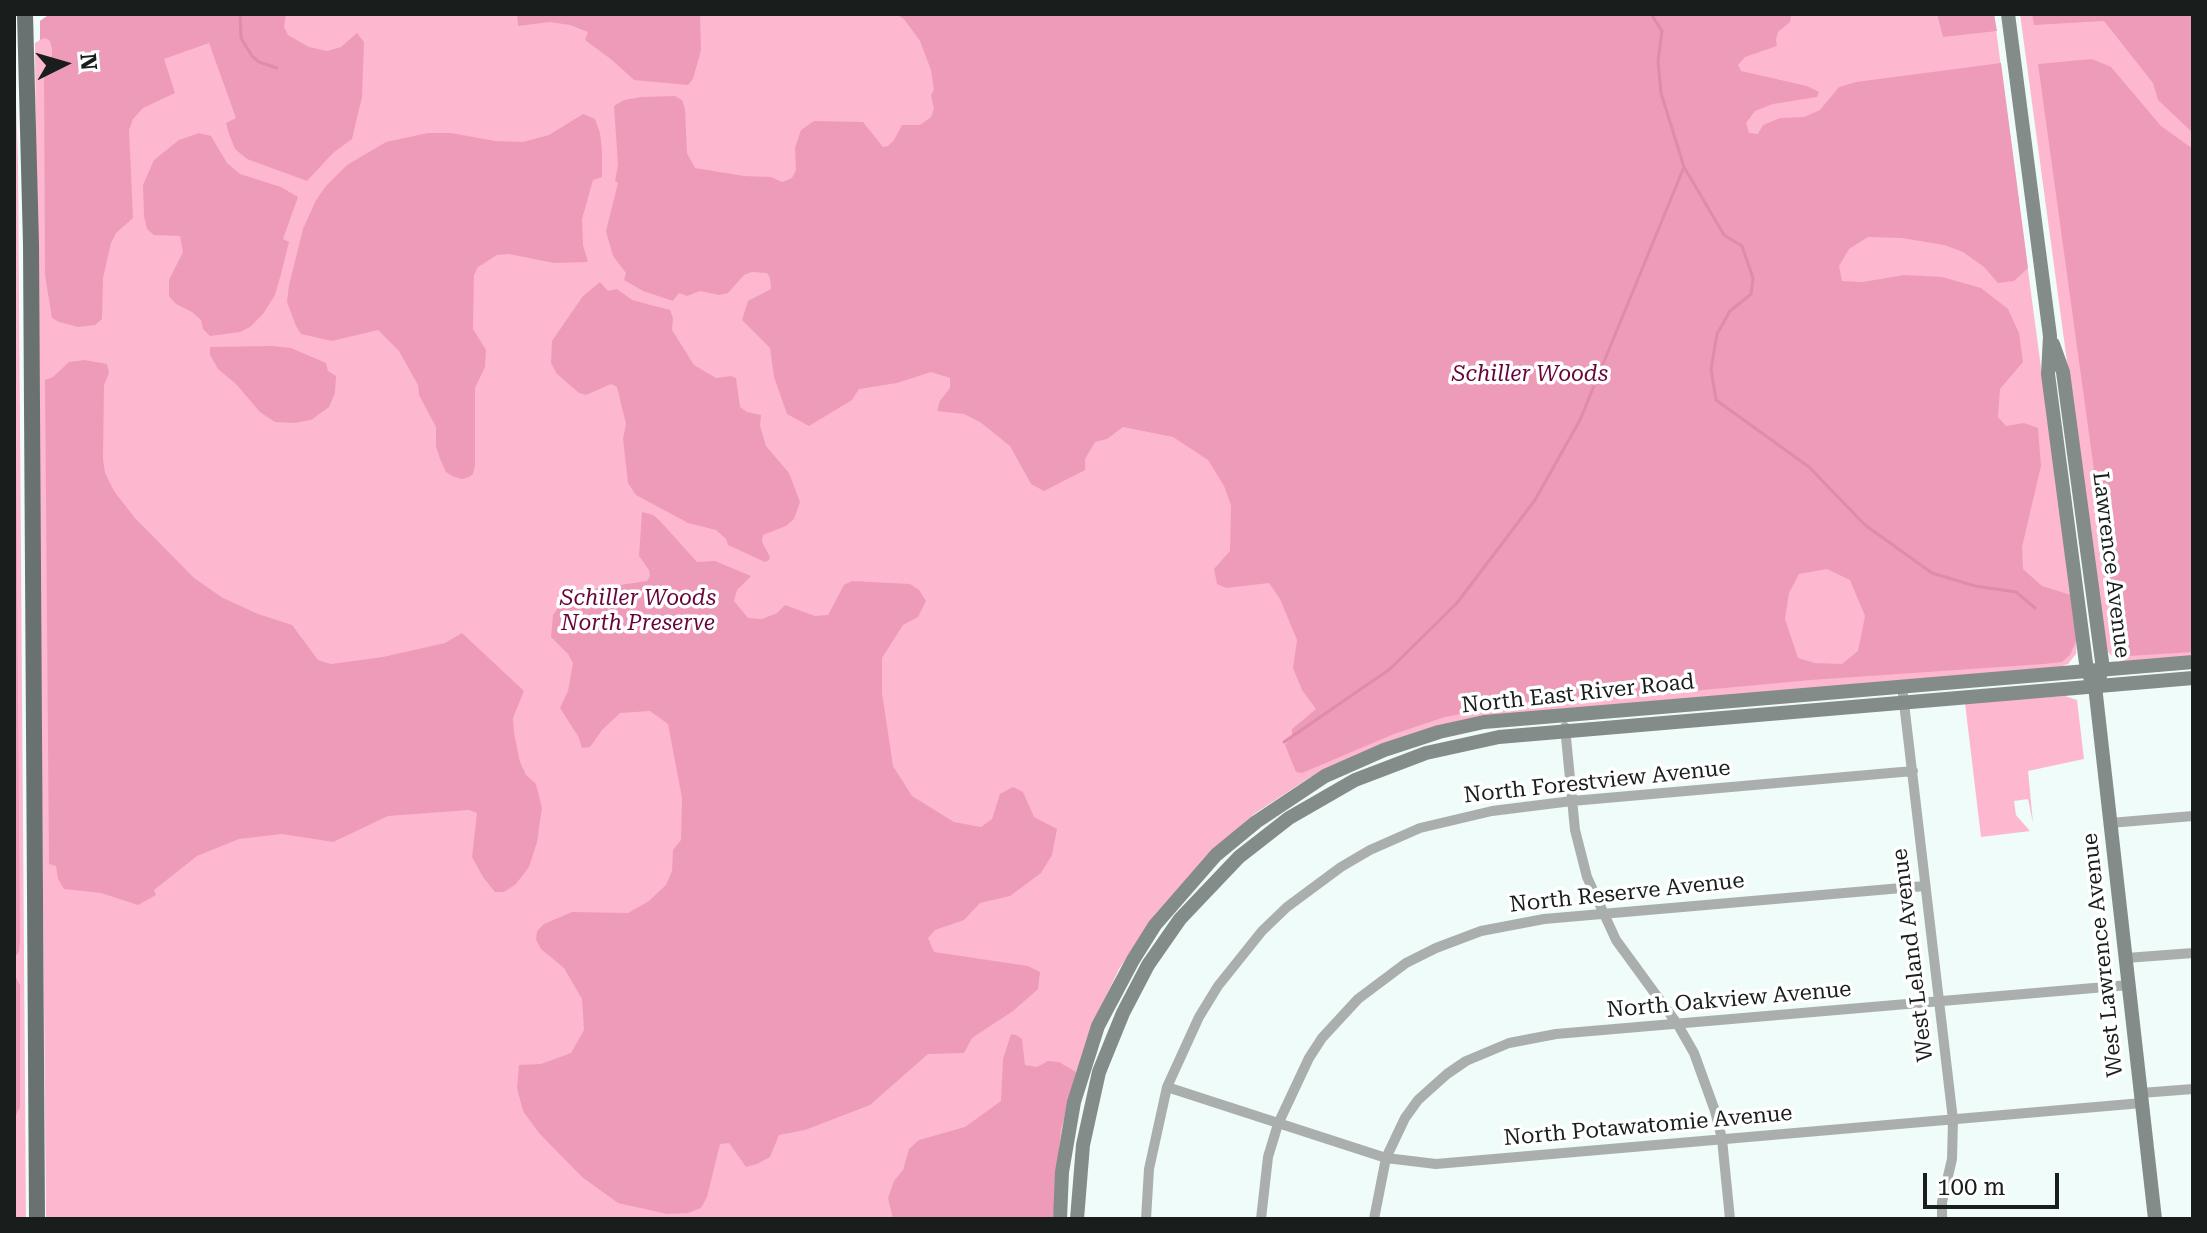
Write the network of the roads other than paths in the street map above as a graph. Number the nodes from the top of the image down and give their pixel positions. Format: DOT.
graph roads {
  1 [pos="25,14"];
  2 [pos="2008,14"];
  3 [pos="2050,336"];
  4 [pos="2193,662"];
  5 [pos="2103,669"];
  6 [pos="2087,671"];
  7 [pos="2193,678"];
  8 [pos="1902,686"];
  9 [pos="2095,686"];
  10 [pos="1904,703"];
  11 [pos="1564,715"];
  12 [pos="1565,731"];
  13 [pos="1913,771"];
  14 [pos="1572,801"];
  15 [pos="2193,816"];
  16 [pos="2110,823"];
  17 [pos="1925,886"];
  18 [pos="1603,913"];
  19 [pos="2193,953"];
  20 [pos="2126,958"];
  21 [pos="2129,985"];
  22 [pos="1939,1002"];
  23 [pos="1678,1025"];
  24 [pos="1167,1087"];
  25 [pos="2193,1089"];
  26 [pos="2142,1098"];
  27 [pos="1953,1120"];
  28 [pos="1278,1124"];
  29 [pos="1722,1139"];
  30 [pos="1386,1158"];
  31 [pos="2155,1218"];
  32 [pos="37,1219"];
  33 [pos="1060,1219"];
  34 [pos="1077,1219"];
  35 [pos="1146,1219"];
  36 [pos="1261,1219"];
  37 [pos="1374,1219"];
  38 [pos="1730,1219"];
  39 [pos="1942,1219"];
  40 [pos="2144,1219"];
  1 -- 32 [label="main road"];
  2 -- 3 [label="main road, Lawrence Avenue"];
  3 -- 5 [label="main road, Lawrence Avenue"];
  3 -- 6 [label="main road, Lawrence Avenue"];
  4 -- 5 [label="main road, North East River Road"];
  5 -- 6 [label="main road, North East River Road"];
  5 -- 9 [label="main road, Lawrence Avenue"];
  6 -- 8 [label="main road, North East River Road"];
  6 -- 9 [label="main road, Lawrence Avenue"];
  7 -- 9 [label="main road, North East River Road"];
  8 -- 10 [label="street, West Leland Avenue"];
  8 -- 11 [label="main road, North East River Road"];
  9 -- 10 [label="main road, North East River Road"];
  9 -- 16 [label="main road, West Lawrence Avenue"];
  10 -- 12 [label="main road, North East River Road"];
  10 -- 13 [label="street, West Leland Avenue"];
  11 -- 12 [label="street"];
  11 -- 33 [label="main road, North East River Road"];
  12 -- 14 [label="street"];
  12 -- 34 [label="main road, North East River Road"];
  13 -- 14 [label="street, North Forestview Avenue"];
  13 -- 17 [label="street, West Leland Avenue"];
  14 -- 18 [label="street"];
  14 -- 24 [label="street, North Forestview Avenue"];
  15 -- 16 [label="street"];
  16 -- 20 [label="main road, West Lawrence Avenue"];
  17 -- 18 [label="street, North Reserve Avenue"];
  17 -- 22 [label="street, West Leland Avenue"];
  18 -- 23 [label="street"];
  18 -- 28 [label="street, North Reserve Avenue"];
  19 -- 20 [label="street"];
  20 -- 21 [label="main road, West Lawrence Avenue"];
  21 -- 22 [label="street, North Oakview Avenue"];
  21 -- 26 [label="main road, West Lawrence Avenue"];
  22 -- 23 [label="street, North Oakview Avenue"];
  22 -- 27 [label="street, West Leland Avenue"];
  23 -- 29 [label="street"];
  23 -- 30 [label="street, North Oakview Avenue"];
  24 -- 28 [label="street, North Potawatomie Avenue"];
  24 -- 35 [label="street, North Forestview Avenue"];
  25 -- 26 [label="street, North Potawatomie Avenue"];
  26 -- 27 [label="street, North Potawatomie Avenue"];
  26 -- 31 [label="main road, West Lawrence Avenue"];
  27 -- 29 [label="street, North Potawatomie Avenue"];
  27 -- 39 [label="street, West Leland Avenue"];
  28 -- 30 [label="street, North Potawatomie Avenue"];
  28 -- 36 [label="street, North Reserve Avenue"];
  29 -- 30 [label="street, North Potawatomie Avenue"];
  29 -- 38 [label="street"];
  30 -- 37 [label="street, North Oakview Avenue"];
  31 -- 40 [label="street"];
}
